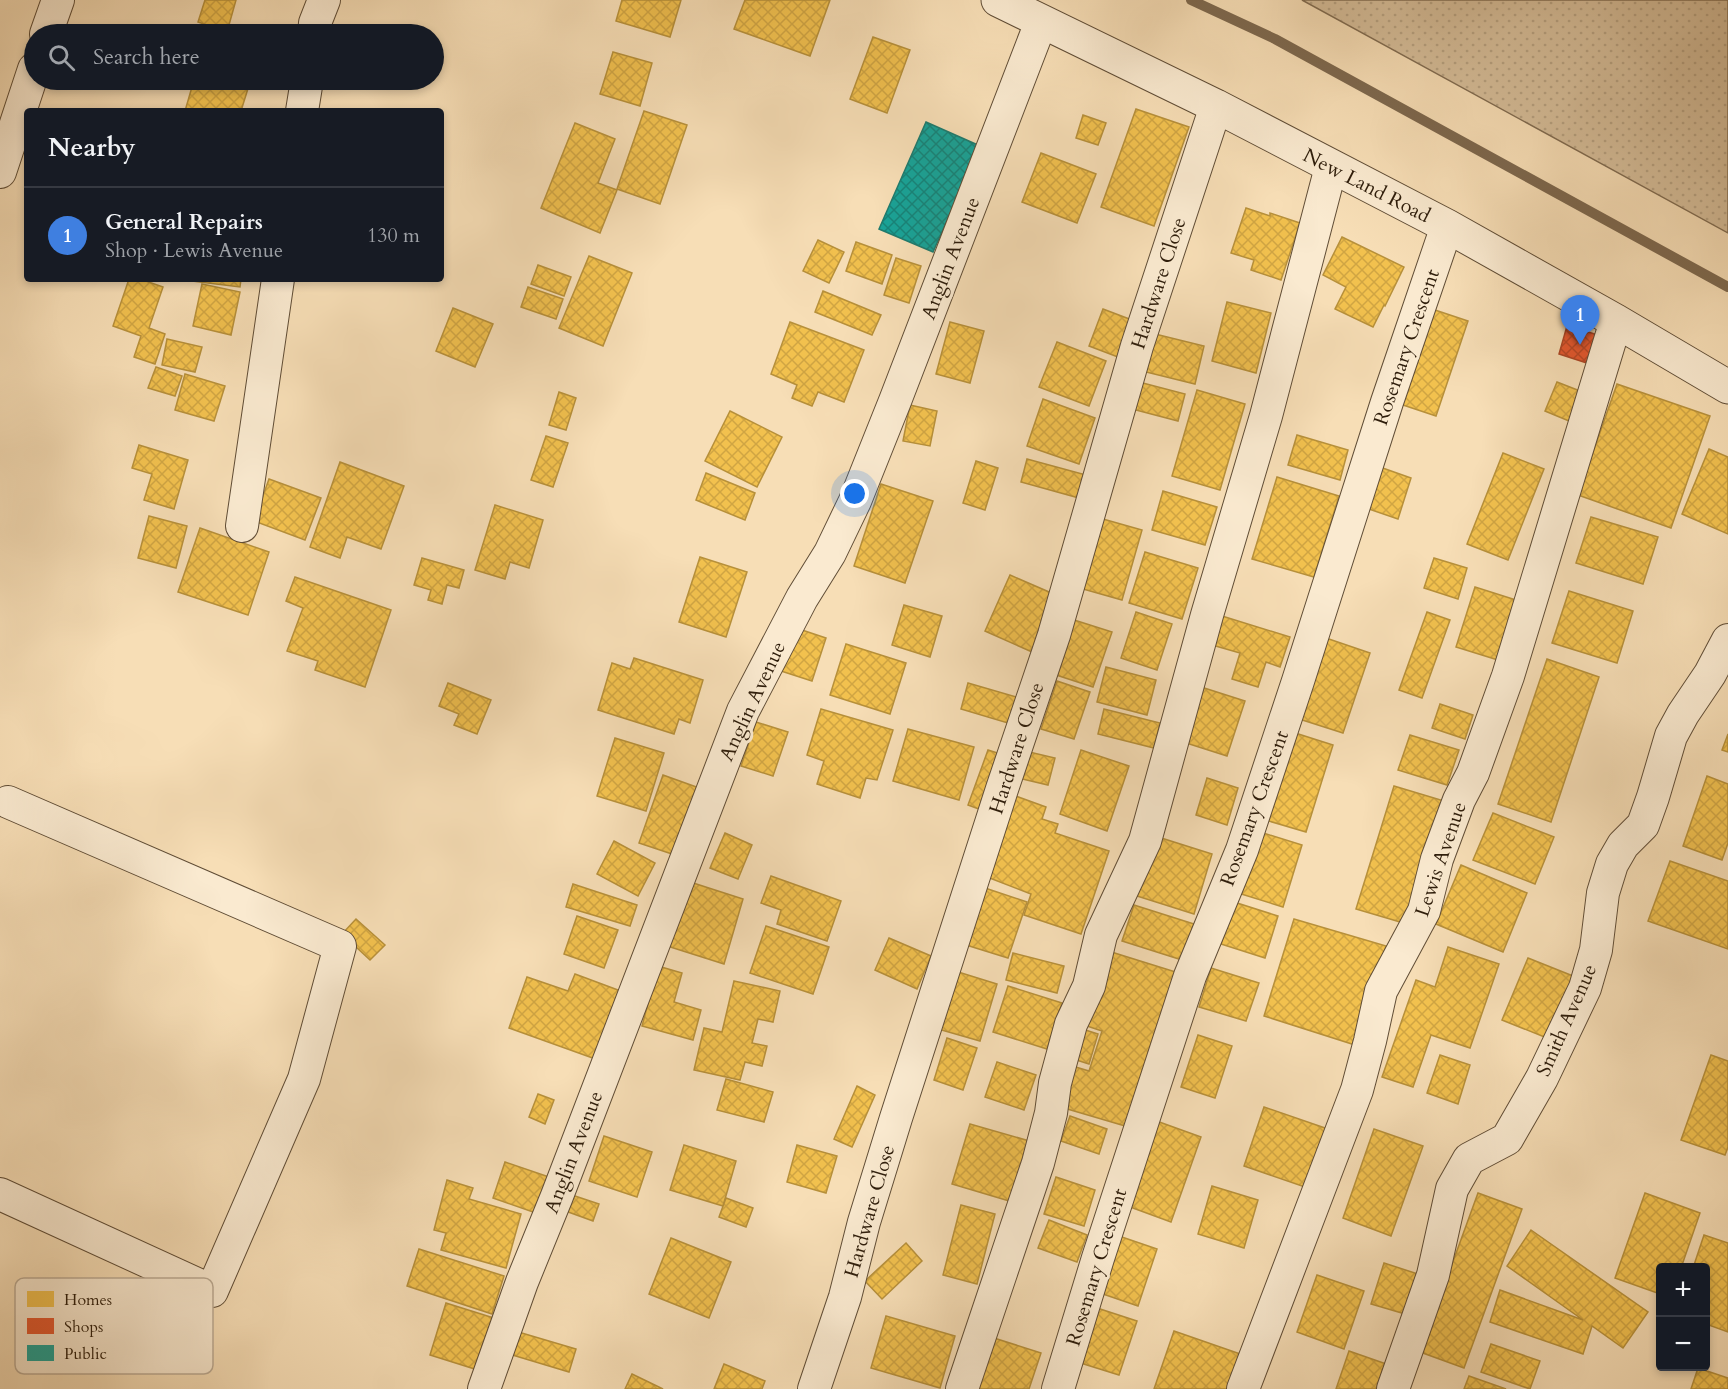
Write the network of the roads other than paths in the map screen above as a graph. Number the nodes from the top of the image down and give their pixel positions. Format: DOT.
graph roads {
  1 [pos="57,0"];
  2 [pos="324,0"];
  3 [pos="998,0"];
  4 [pos="1041,22"];
  5 [pos="49,24"];
  6 [pos="315,24"];
  7 [pos="27,90"];
  8 [pos="305,90"];
  9 [pos="1216,106"];
  10 [pos="302,108"];
  11 [pos="1331,167"];
  12 [pos="0,172"];
  13 [pos="1447,226"];
  14 [pos="278,282"];
  15 [pos="1616,321"];
  16 [pos="1728,387"];
  17 [pos="242,526"];
  18 [pos="1728,640"];
  19 [pos="9,802"];
  20 [pos="0,1194"];
  21 [pos="184,1278"];
  22 [pos="213,1289"];
  23 [pos="484,1389"];
  24 [pos="814,1389"];
  25 [pos="962,1389"];
  26 [pos="1058,1389"];
  27 [pos="1244,1389"];
  28 [pos="1393,1389"];
  1 -- 5 [label="street"];
  2 -- 6 [label="street"];
  3 -- 4 [label="street, New Land Road"];
  4 -- 9 [label="street, New Land Road"];
  4 -- 23 [label="street, Anglin Avenue"];
  7 -- 12 [label="street"];
  8 -- 10 [label="street"];
  9 -- 11 [label="street, New Land Road"];
  9 -- 24 [label="street, Hardware Close"];
  11 -- 13 [label="street, New Land Road"];
  11 -- 25 [label="street"];
  13 -- 15 [label="street, New Land Road"];
  13 -- 26 [label="street, Rosemary Crescent"];
  14 -- 17 [label="street"];
  15 -- 16 [label="street, New Land Road"];
  15 -- 27 [label="street, Lewis Avenue"];
  18 -- 28 [label="street, Smith Avenue"];
  19 -- 22 [label="street"];
  20 -- 21 [label="street"];
}
